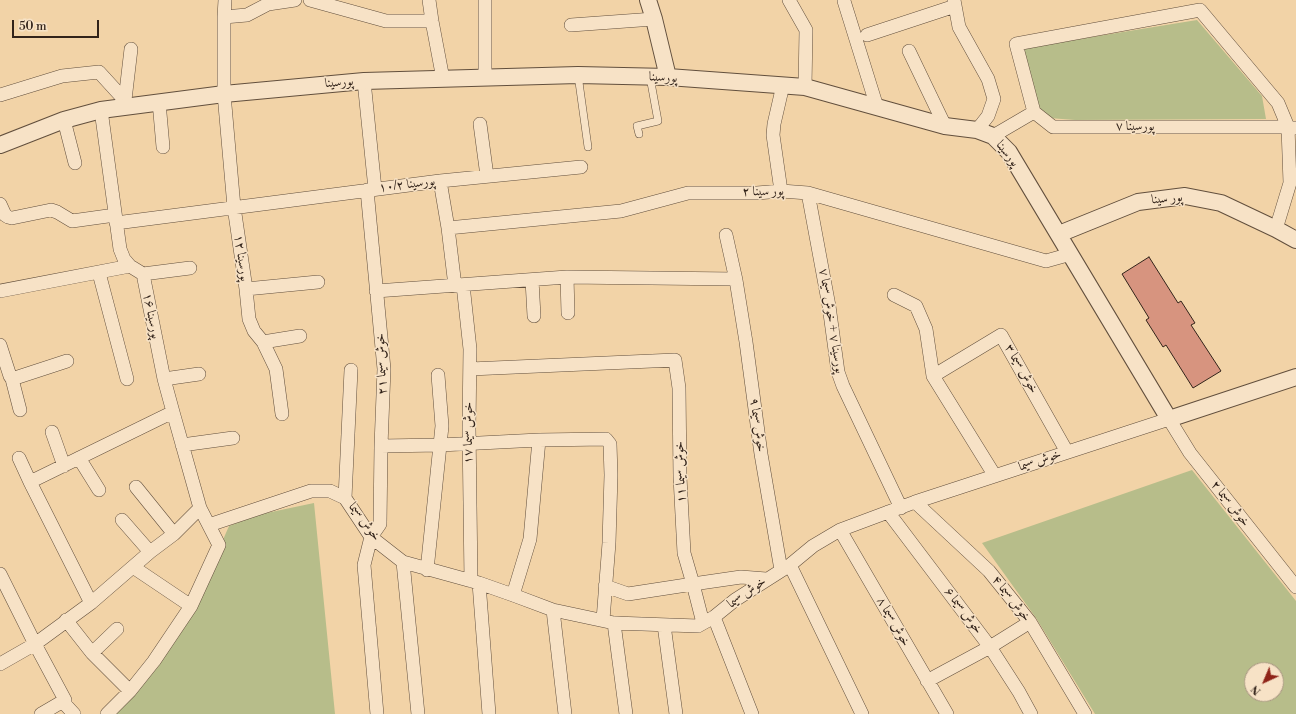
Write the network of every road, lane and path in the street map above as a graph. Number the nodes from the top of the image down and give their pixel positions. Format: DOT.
graph roads {
  1 [pos="225,0"];
  2 [pos="295,0"];
  3 [pos="310,0"];
  4 [pos="429,0"];
  5 [pos="485,0"];
  6 [pos="648,0"];
  7 [pos="789,0"];
  8 [pos="844,1"];
  9 [pos="955,3"];
  10 [pos="1201,5"];
  11 [pos="224,17"];
  12 [pos="654,19"];
  13 [pos="432,21"];
  14 [pos="571,25"];
  15 [pos="867,35"];
  16 [pos="131,49"];
  17 [pos="909,51"];
  18 [pos="578,75"];
  19 [pos="650,77"];
  20 [pos="668,77"];
  21 [pos="485,78"];
  22 [pos="443,79"];
  23 [pos="364,81"];
  24 [pos="783,85"];
  25 [pos="805,87"];
  26 [pos="224,94"];
  27 [pos="0,96"];
  28 [pos="159,102"];
  29 [pos="128,103"];
  30 [pos="876,107"];
  31 [pos="101,110"];
  32 [pos="1034,112"];
  33 [pos="64,120"];
  34 [pos="480,124"];
  35 [pos="945,126"];
  36 [pos="1292,128"];
  37 [pos="977,130"];
  38 [pos="639,134"];
  39 [pos="993,136"];
  40 [pos="0,145"];
  41 [pos="164,147"];
  42 [pos="588,147"];
  43 [pos="75,163"];
  44 [pos="581,167"];
  45 [pos="487,176"];
  46 [pos="440,181"];
  47 [pos="371,190"];
  48 [pos="781,191"];
  49 [pos="808,193"];
  50 [pos="0,204"];
  51 [pos="234,207"];
  52 [pos="115,219"];
  53 [pos="448,228"];
  54 [pos="1276,228"];
  55 [pos="1059,234"];
  56 [pos="726,235"];
  57 [pos="1296,240"];
  58 [pos="1071,254"];
  59 [pos="130,266"];
  60 [pos="190,268"];
  61 [pos="100,273"];
  62 [pos="143,274"];
  63 [pos="567,277"];
  64 [pos="735,279"];
  65 [pos="532,280"];
  66 [pos="318,282"];
  67 [pos="459,285"];
  68 [pos="246,289"];
  69 [pos="0,291"];
  70 [pos="376,291"];
  71 [pos="894,295"];
  72 [pos="568,313"];
  73 [pos="534,316"];
  74 [pos="300,336"];
  75 [pos="263,342"];
  76 [pos="0,345"];
  77 [pos="67,361"];
  78 [pos="350,370"];
  79 [pos="470,370"];
  80 [pos="199,374"];
  81 [pos="438,375"];
  82 [pos="933,376"];
  83 [pos="1296,377"];
  84 [pos="12,379"];
  85 [pos="127,379"];
  86 [pos="164,379"];
  87 [pos="20,410"];
  88 [pos="173,412"];
  89 [pos="282,414"];
  90 [pos="1169,418"];
  91 [pos="52,432"];
  92 [pos="233,438"];
  93 [pos="539,440"];
  94 [pos="469,443"];
  95 [pos="182,445"];
  96 [pos="440,445"];
  97 [pos="381,446"];
  98 [pos="1068,452"];
  99 [pos="19,458"];
  100 [pos="79,458"];
  101 [pos="64,466"];
  102 [pos="995,476"];
  103 [pos="30,482"];
  104 [pos="136,487"];
  105 [pos="99,490"];
  106 [pos="346,498"];
  107 [pos="915,502"];
  108 [pos="200,508"];
  109 [pos="901,508"];
  110 [pos="888,512"];
  111 [pos="122,520"];
  112 [pos="209,525"];
  113 [pos="840,530"];
  114 [pos="174,534"];
  115 [pos="372,537"];
  116 [pos="150,552"];
  117 [pos="403,562"];
  118 [pos="133,567"];
  119 [pos="786,567"];
  120 [pos="427,570"];
  121 [pos="0,574"];
  122 [pos="766,579"];
  123 [pos="475,582"];
  124 [pos="692,584"];
  125 [pos="605,586"];
  126 [pos="1296,587"];
  127 [pos="514,595"];
  128 [pos="91,602"];
  129 [pos="191,606"];
  130 [pos="553,610"];
  131 [pos="66,620"];
  132 [pos="709,620"];
  133 [pos="608,622"];
  134 [pos="1030,622"];
  135 [pos="664,625"];
  136 [pos="117,629"];
  137 [pos="35,644"];
  138 [pos="990,647"];
  139 [pos="92,653"];
  140 [pos="0,664"];
  141 [pos="927,681"];
  142 [pos="130,691"];
  143 [pos="64,700"];
  144 [pos="41,714"];
  145 [pos="74,714"];
  146 [pos="107,714"];
  147 [pos="377,714"];
  148 [pos="418,714"];
  149 [pos="489,714"];
  150 [pos="565,714"];
  151 [pos="626,714"];
  152 [pos="676,714"];
  153 [pos="752,714"];
  154 [pos="862,714"];
  155 [pos="947,714"];
  156 [pos="1030,714"];
  157 [pos="1085,714"];
  1 -- 11 [label="street, پورسینا ۱۲"];
  2 -- 11 [label="street"];
  3 -- 13 [label="street"];
  4 -- 13 [label="street"];
  5 -- 21 [label="street"];
  6 -- 12 [label="street"];
  7 -- 25 [label="street"];
  8 -- 30 [label="street"];
  9 -- 15 [label="street"];
  9 -- 37 [label="street"];
  10 -- 32 [label="street"];
  10 -- 36 [label="street"];
  11 -- 26 [label="street, پورسینا ۱۲"];
  12 -- 14 [label="street"];
  12 -- 20 [label="street"];
  13 -- 22 [label="street"];
  16 -- 29 [label="street"];
  17 -- 35 [label="street"];
  18 -- 19 [label="street, پورسینا"];
  18 -- 21 [label="street, پورسینا"];
  18 -- 42 [label="lane"];
  19 -- 20 [label="street, پورسینا"];
  19 -- 38 [label="lane"];
  20 -- 24 [label="street, پورسینا"];
  21 -- 22 [label="street, پورسینا"];
  22 -- 23 [label="street, پورسینا"];
  23 -- 26 [label="street, پورسینا"];
  23 -- 47 [label="street, خوش سیما ۲۱"];
  24 -- 25 [label="street, پورسینا"];
  24 -- 48 [label="street"];
  25 -- 30 [label="street, پورسینا"];
  26 -- 28 [label="street, پورسینا"];
  26 -- 51 [label="street, پورسینا ۱۲"];
  27 -- 29 [label="street"];
  28 -- 29 [label="street, پورسینا"];
  28 -- 41 [label="street"];
  29 -- 31 [label="street, پورسینا"];
  30 -- 35 [label="street, پورسینا"];
  31 -- 33 [label="street, پورسینا"];
  31 -- 52 [label="street"];
  32 -- 36 [label="street, پورسینا ۷"];
  32 -- 39 [label="street"];
  33 -- 40 [label="street, پورسینا"];
  33 -- 43 [label="street"];
  34 -- 45 [label="street"];
  35 -- 37 [label="street, پورسینا"];
  36 -- 54 [label="street"];
  37 -- 39 [label="street, پورسینا"];
  39 -- 55 [label="street, پورسینا"];
  44 -- 45 [label="street, پورسینا ۱۰/۲"];
  45 -- 46 [label="street, پورسینا ۱۰/۲"];
  46 -- 47 [label="street, پورسینا ۱۰/۲"];
  46 -- 53 [label="street, خوش سیما ۱۷"];
  47 -- 51 [label="street, پورسینا ۱۰/۲"];
  47 -- 70 [label="street, خوش سیما ۲۱"];
  48 -- 49 [label="street, پور سینا ۲"];
  48 -- 53 [label="street, پور سینا ۲"];
  49 -- 58 [label="street, پور سینا ۲"];
  49 -- 109 [label="street, پورسینا ۷ + خوش سیما ۷"];
  50 -- 52 [label="street, پورسینا ۱۰/۲"];
  51 -- 52 [label="street, پورسینا ۱۰/۲"];
  51 -- 68 [label="street, پورسینا ۱۲"];
  52 -- 59 [label="street"];
  53 -- 67 [label="street, خوش سیما ۱۷"];
  54 -- 55 [label="street, پور سینا"];
  54 -- 57 [label="street, پور سینا"];
  55 -- 58 [label="street, پورسینا"];
  56 -- 64 [label="street, خوش سیما ۹"];
  58 -- 90 [label="street, پورسینا"];
  59 -- 61 [label="street"];
  59 -- 62 [label="street, پورسینا ۱۶"];
  60 -- 62 [label="street"];
  61 -- 69 [label="street"];
  61 -- 85 [label="street"];
  62 -- 86 [label="street, پورسینا ۱۶"];
  63 -- 64 [label="street"];
  63 -- 65 [label="street"];
  63 -- 72 [label="street"];
  64 -- 119 [label="street, خوش سیما ۹"];
  65 -- 67 [label="street"];
  65 -- 73 [label="street"];
  66 -- 68 [label="street"];
  67 -- 70 [label="street"];
  67 -- 79 [label="street, خوش سیما ۱۷"];
  68 -- 75 [label="street, پورسینا ۱۲"];
  70 -- 97 [label="street, خوش سیما ۲۱"];
  71 -- 82 [label="street"];
  74 -- 75 [label="street"];
  75 -- 89 [label="street, پورسینا ۱۲"];
  76 -- 84 [label="street"];
  77 -- 84 [label="street"];
  78 -- 106 [label="street"];
  79 -- 94 [label="street, خوش سیما ۱۷"];
  79 -- 124 [label="street, خوش سیما ۱۱"];
  80 -- 86 [label="street"];
  81 -- 96 [label="street"];
  82 -- 98 [label="street, خوش سیما ۳"];
  82 -- 102 [label="street"];
  83 -- 90 [label="street, خوش سیما"];
  84 -- 87 [label="street"];
  86 -- 88 [label="street, پورسینا ۱۶"];
  88 -- 95 [label="street, پورسینا ۱۶"];
  88 -- 100 [label="street"];
  90 -- 98 [label="street, خوش سیما"];
  90 -- 126 [label="street, خوش سیما ۲"];
  91 -- 101 [label="street"];
  92 -- 95 [label="street"];
  93 -- 94 [label="street"];
  93 -- 125 [label="street"];
  93 -- 127 [label="street"];
  94 -- 96 [label="street"];
  94 -- 123 [label="street, خوش سیما ۱۷"];
  95 -- 108 [label="street, پورسینا ۱۶"];
  96 -- 97 [label="street"];
  96 -- 120 [label="street"];
  97 -- 115 [label="street, خوش سیما ۲۱"];
  98 -- 102 [label="street, خوش سیما"];
  99 -- 103 [label="street"];
  100 -- 101 [label="street"];
  100 -- 105 [label="street"];
  101 -- 103 [label="street"];
  102 -- 107 [label="street, خوش سیما"];
  103 -- 128 [label="street"];
  104 -- 114 [label="street"];
  106 -- 112 [label="street, خوش سیما"];
  106 -- 115 [label="street, خوش سیما"];
  107 -- 109 [label="street, خوش سیما"];
  107 -- 134 [label="street, خوش سیما ۴"];
  108 -- 112 [label="street, پورسینا ۱۶"];
  108 -- 114 [label="street"];
  109 -- 110 [label="street, خوش سیما"];
  110 -- 113 [label="street, خوش سیما"];
  110 -- 138 [label="street, خوش سیما ۶"];
  111 -- 116 [label="street"];
  112 -- 129 [label="street, پورسینا ۱۶"];
  113 -- 119 [label="street, خوش سیما"];
  113 -- 141 [label="street, خوش سیما ۸"];
  114 -- 116 [label="street"];
  115 -- 117 [label="street, خوش سیما"];
  115 -- 147 [label="street, خوش سیما ۲۱"];
  116 -- 118 [label="street"];
  117 -- 120 [label="street, خوش سیما"];
  117 -- 148 [label="street"];
  118 -- 128 [label="street"];
  118 -- 129 [label="street"];
  119 -- 122 [label="street, خوش سیما"];
  119 -- 154 [label="street, خوش سیما ۹"];
  120 -- 123 [label="street, خوش سیما"];
  121 -- 137 [label="street"];
  122 -- 124 [label="street"];
  122 -- 132 [label="street, خوش سیما"];
  123 -- 127 [label="street, خوش سیما"];
  123 -- 149 [label="street, خوش سیما ۱۷"];
  124 -- 125 [label="street"];
  124 -- 132 [label="street, خوش سیما ۱۱"];
  125 -- 133 [label="street"];
  127 -- 130 [label="street, خوش سیما"];
  128 -- 131 [label="street"];
  129 -- 142 [label="street"];
  130 -- 133 [label="street, خوش سیما"];
  130 -- 150 [label="street"];
  131 -- 137 [label="street"];
  131 -- 139 [label="street"];
  132 -- 135 [label="street, خوش سیما"];
  132 -- 153 [label="street, خوش سیما ۱۱"];
  133 -- 135 [label="street, خوش سیما"];
  133 -- 151 [label="street"];
  134 -- 138 [label="street"];
  134 -- 157 [label="street, خوش سیما ۴"];
  135 -- 152 [label="street"];
  136 -- 139 [label="street"];
  137 -- 140 [label="street"];
  137 -- 143 [label="street"];
  138 -- 141 [label="street"];
  138 -- 156 [label="street, خوش سیما ۶"];
  139 -- 142 [label="street"];
  141 -- 155 [label="street, خوش سیما ۸"];
  142 -- 146 [label="street"];
  143 -- 144 [label="street"];
  143 -- 145 [label="street"];
}
